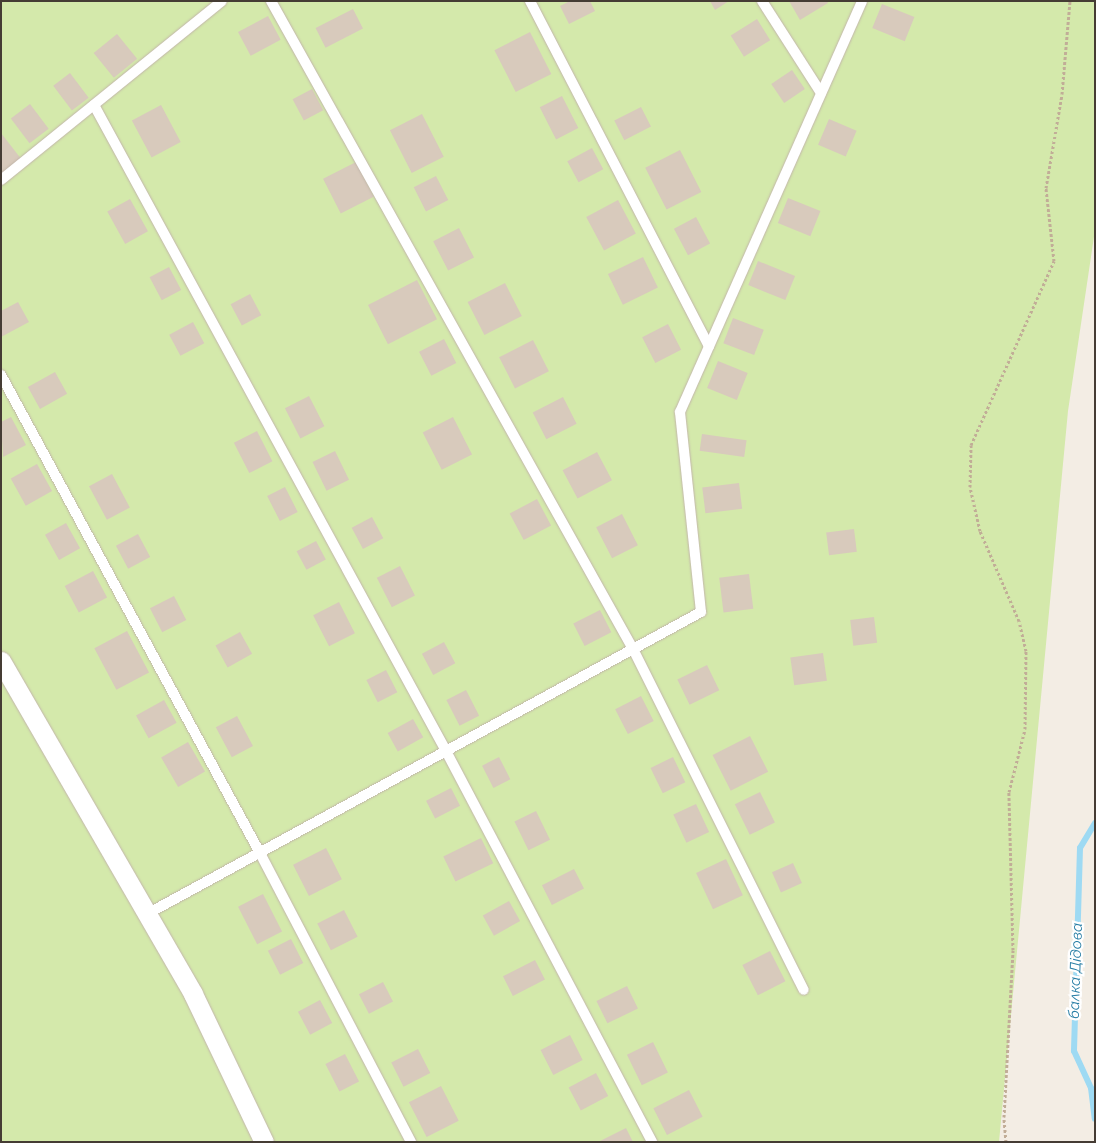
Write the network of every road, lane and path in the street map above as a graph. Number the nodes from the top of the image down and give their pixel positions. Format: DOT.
graph roads {
  1 [pos="222,1"];
  2 [pos="271,1"];
  3 [pos="530,1"];
  4 [pos="762,1"];
  5 [pos="862,1"];
  6 [pos="1070,1"];
  7 [pos="821,93"];
  8 [pos="94,105"];
  9 [pos="1,180"];
  10 [pos="709,346"];
  11 [pos="1,375"];
  12 [pos="632,650"];
  13 [pos="1,661"];
  14 [pos="446,751"];
  15 [pos="260,853"];
  16 [pos="147,914"];
  17 [pos="804,990"];
  18 [pos="264,1142"];
  19 [pos="411,1142"];
  20 [pos="652,1142"];
  21 [pos="1006,1142"];
  1 -- 8 [label="lane"];
  2 -- 12 [label="lane"];
  3 -- 10 [label="lane"];
  4 -- 7 [label="lane"];
  5 -- 7 [label="lane"];
  6 -- 21 [label="path"];
  7 -- 10 [label="lane"];
  8 -- 9 [label="lane"];
  8 -- 14 [label="lane"];
  10 -- 12 [label="lane"];
  11 -- 15 [label="lane"];
  12 -- 14 [label="lane"];
  12 -- 17 [label="lane"];
  13 -- 16 [label="street"];
  14 -- 15 [label="lane"];
  14 -- 20 [label="lane"];
  15 -- 16 [label="lane"];
  15 -- 19 [label="lane"];
  16 -- 18 [label="street"];
}
